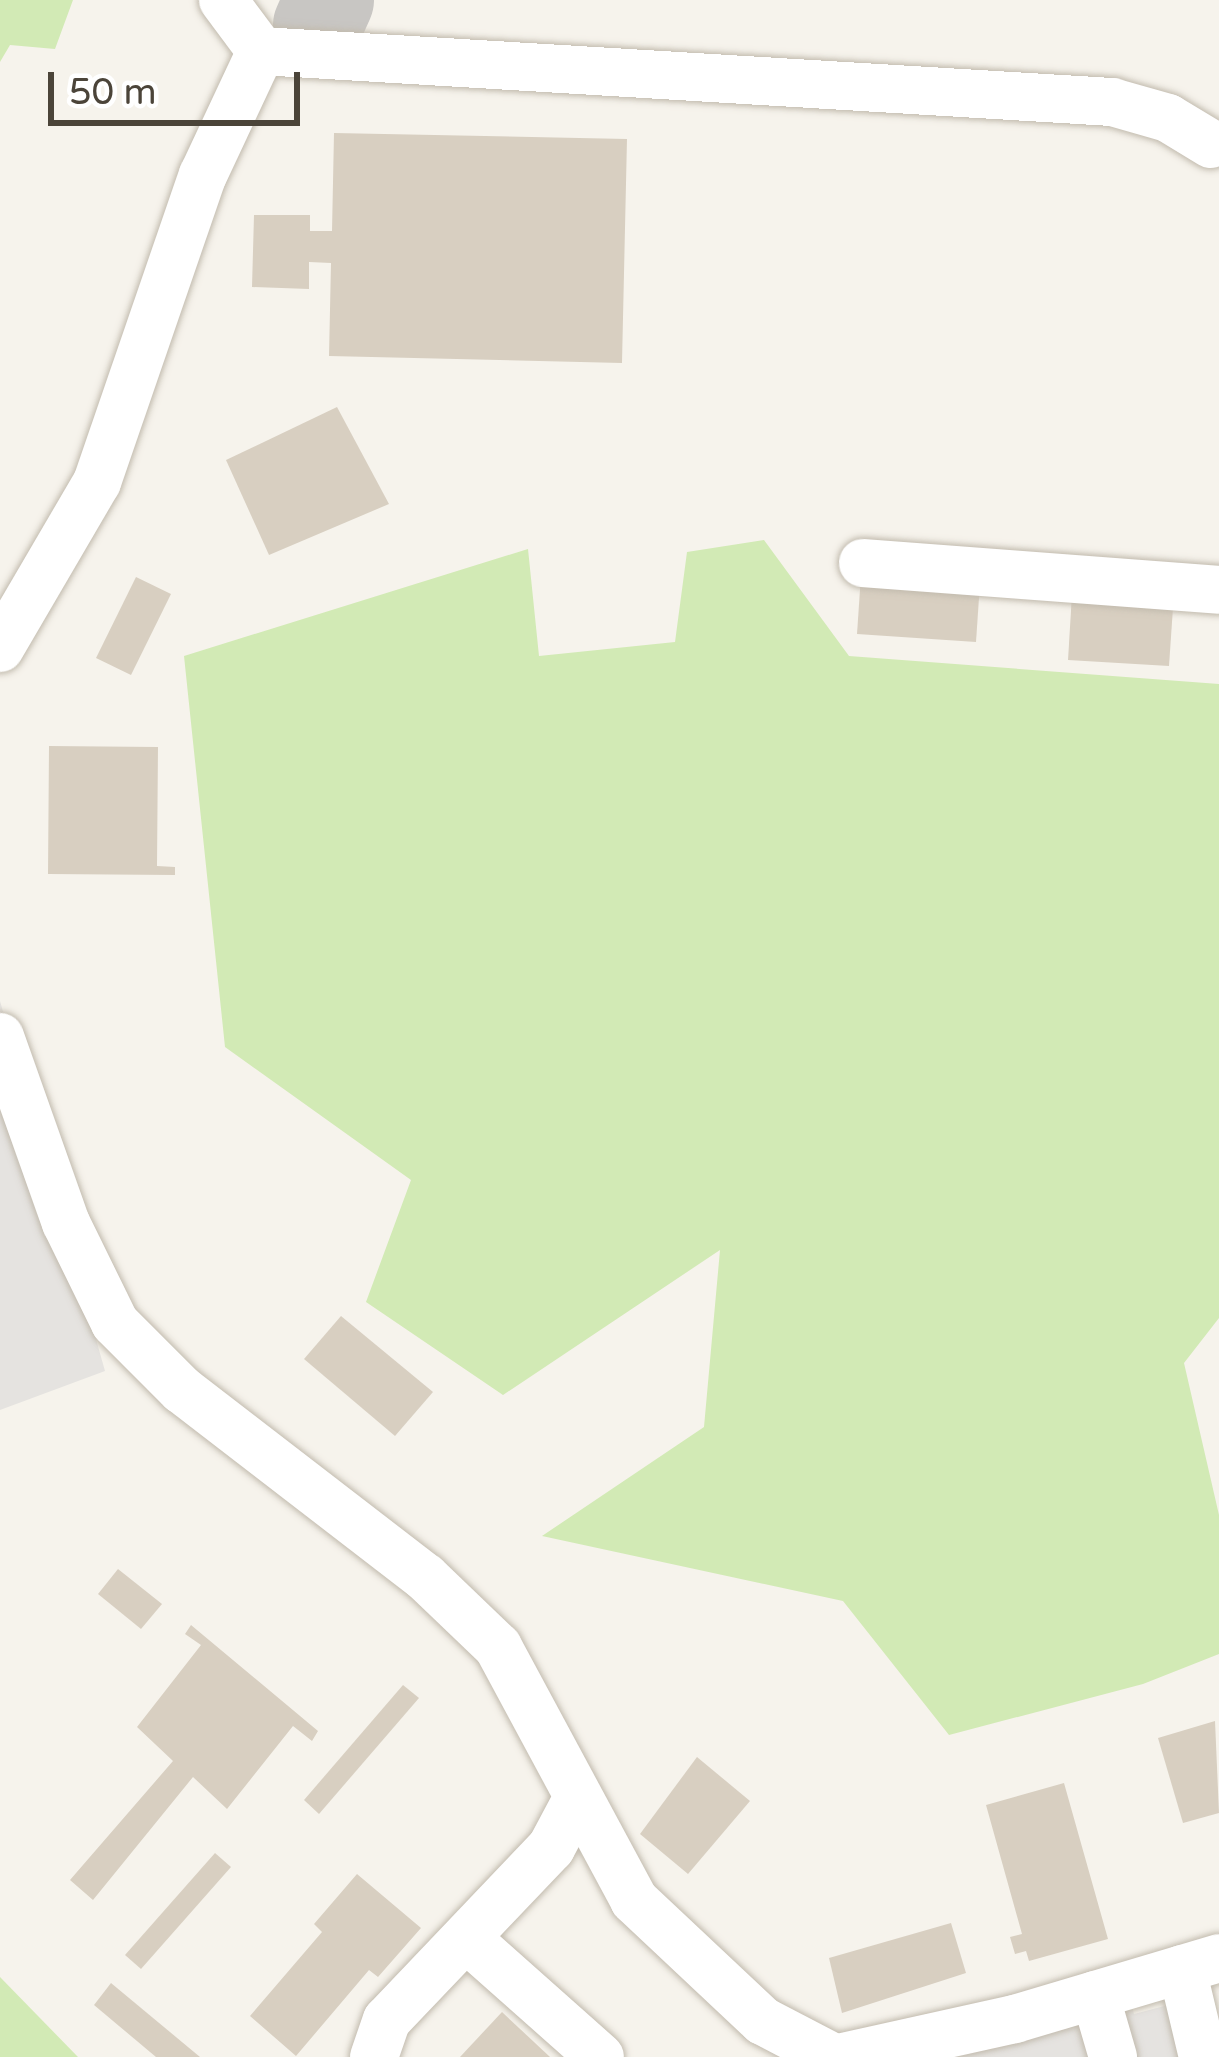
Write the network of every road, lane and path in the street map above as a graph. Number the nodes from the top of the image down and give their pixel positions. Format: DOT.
graph roads {
  1 [pos="223,0"];
  2 [pos="261,51"];
  3 [pos="1216,145"];
  4 [pos="863,563"];
  5 [pos="1219,590"];
  6 [pos="0,648"];
  7 [pos="0,1037"];
  8 [pos="577,1799"];
  9 [pos="466,1938"];
  10 [pos="1200,1964"];
  11 [pos="1095,1995"];
  12 [pos="1020,2038"];
  13 [pos="374,2057"];
  14 [pos="600,2057"];
  15 [pos="832,2057"];
  16 [pos="843,2057"];
  17 [pos="1113,2057"];
  18 [pos="1203,2057"];
  1 -- 2 [label="lane"];
  2 -- 3 [label="lane"];
  2 -- 6 [label="lane"];
  4 -- 5 [label="lane"];
  7 -- 8 [label="lane"];
  8 -- 9 [label="lane"];
  8 -- 15 [label="lane"];
  9 -- 13 [label="lane"];
  9 -- 14 [label="lane"];
  10 -- 11 [label="lane"];
  10 -- 18 [label="lane"];
  11 -- 12 [label="lane"];
  11 -- 17 [label="lane"];
  12 -- 16 [label="lane"];
}
